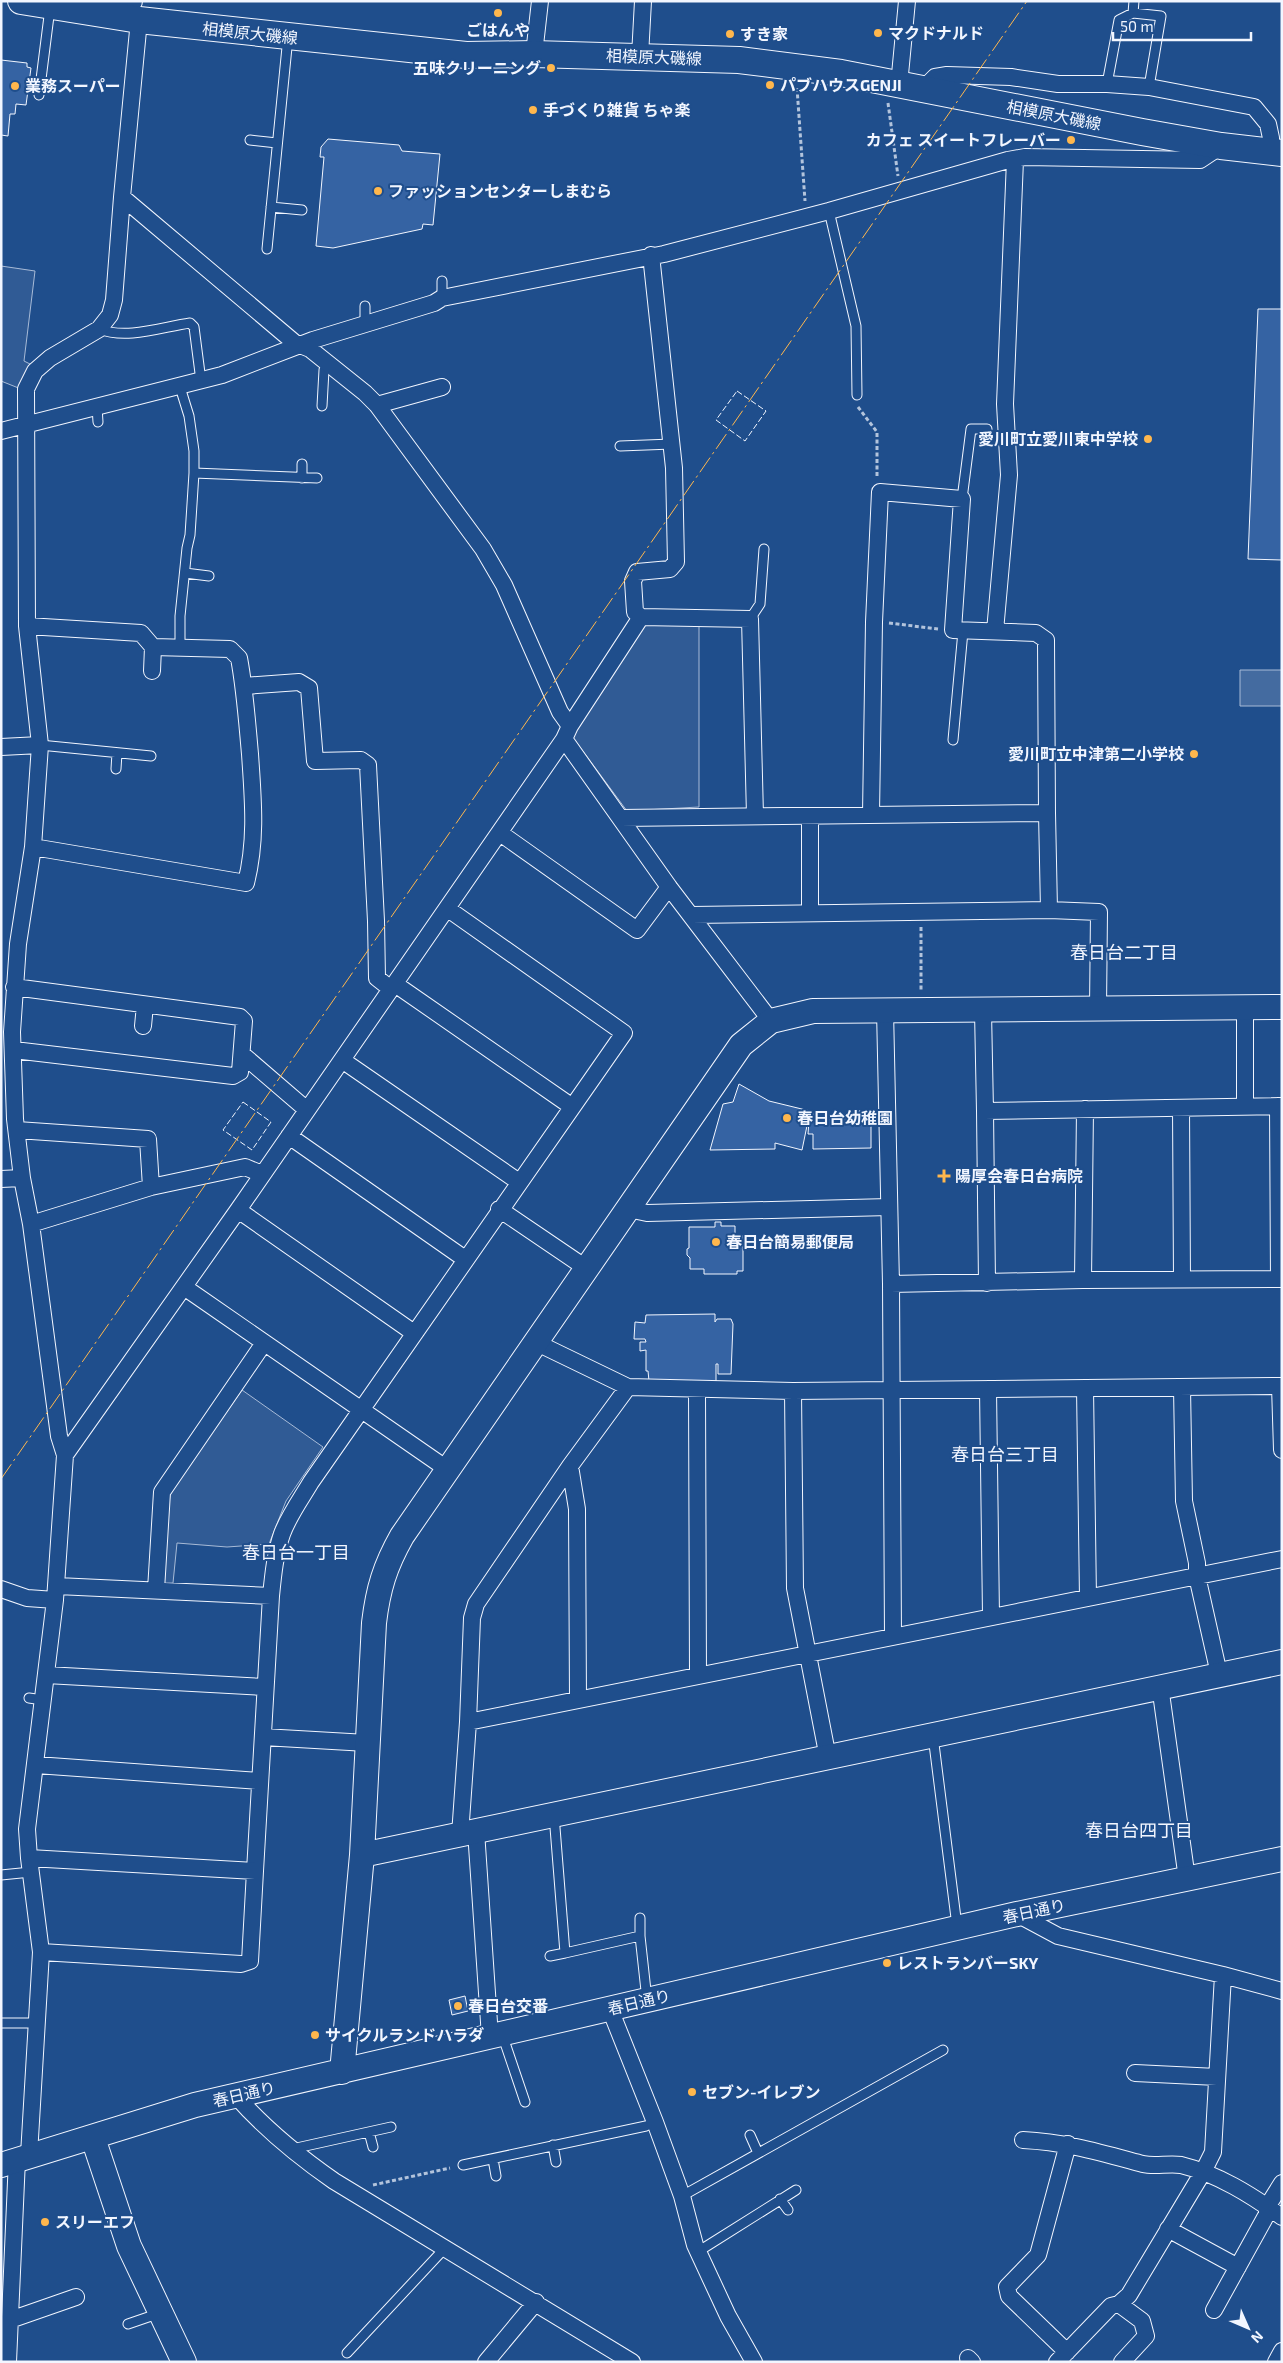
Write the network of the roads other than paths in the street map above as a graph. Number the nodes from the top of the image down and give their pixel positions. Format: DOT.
graph roads {
  1 [pos="21,1"];
  2 [pos="540,1"];
  3 [pos="643,1"];
  4 [pos="907,1"];
  5 [pos="1134,1"];
  6 [pos="60,7"];
  7 [pos="135,11"];
  8 [pos="1133,13"];
  9 [pos="288,37"];
  10 [pos="534,54"];
  11 [pos="640,56"];
  12 [pos="1107,84"];
  13 [pos="903,85"];
  14 [pos="1149,87"];
  15 [pos="39,95"];
  16 [pos="250,140"];
  17 [pos="278,143"];
  18 [pos="1222,146"];
  19 [pos="1276,152"];
  20 [pos="1015,160"];
  21 [pos="122,197"];
  22 [pos="271,207"];
  23 [pos="302,210"];
  24 [pos="829,211"];
  25 [pos="266,249"];
  26 [pos="652,255"];
  27 [pos="442,281"];
  28 [pos="442,298"];
  29 [pos="365,306"];
  30 [pos="365,324"];
  31 [pos="100,329"];
  32 [pos="301,346"];
  33 [pos="327,364"];
  34 [pos="200,381"];
  35 [pos="180,387"];
  36 [pos="442,387"];
  37 [pos="857,394"];
  38 [pos="377,405"];
  39 [pos="322,406"];
  40 [pos="25,426"];
  41 [pos="987,429"];
  42 [pos="1,431"];
  43 [pos="672,444"];
  44 [pos="620,446"];
  45 [pos="302,464"];
  46 [pos="194,473"];
  47 [pos="302,478"];
  48 [pos="317,478"];
  49 [pos="962,499"];
  50 [pos="764,549"];
  51 [pos="185,573"];
  52 [pos="209,576"];
  53 [pos="641,617"];
  54 [pos="750,619"];
  55 [pos="28,626"];
  56 [pos="958,631"];
  57 [pos="995,631"];
  58 [pos="180,646"];
  59 [pos="153,647"];
  60 [pos="152,671"];
  61 [pos="244,686"];
  62 [pos="944,723"];
  63 [pos="955,723"];
  64 [pos="567,733"];
  65 [pos="953,740"];
  66 [pos="40,745"];
  67 [pos="1,747"];
  68 [pos="117,753"];
  69 [pos="151,756"];
  70 [pos="116,769"];
  71 [pos="1047,813"];
  72 [pos="872,814"];
  73 [pos="755,816"];
  74 [pos="810,816"];
  75 [pos="621,818"];
  76 [pos="500,833"];
  77 [pos="33,847"];
  78 [pos="669,887"];
  79 [pos="448,909"];
  80 [pos="1049,910"];
  81 [pos="810,912"];
  82 [pos="692,915"];
  83 [pos="393,987"];
  84 [pos="14,988"];
  85 [pos="145,1004"];
  86 [pos="1282,1007"];
  87 [pos="1098,1008"];
  88 [pos="1245,1008"];
  89 [pos="886,1010"];
  90 [pos="983,1011"];
  91 [pos="770,1021"];
  92 [pos="143,1026"];
  93 [pos="14,1050"];
  94 [pos="242,1055"];
  95 [pos="342,1060"];
  96 [pos="571,1106"];
  97 [pos="1280,1106"];
  98 [pos="1246,1107"];
  99 [pos="1181,1108"];
  100 [pos="1084,1109"];
  101 [pos="307,1110"];
  102 [pos="985,1111"];
  103 [pos="17,1130"];
  104 [pos="289,1136"];
  105 [pos="262,1174"];
  106 [pos="22,1178"];
  107 [pos="1,1179"];
  108 [pos="519,1182"];
  109 [pos="150,1187"];
  110 [pos="889,1207"];
  111 [pos="500,1209"];
  112 [pos="628,1209"];
  113 [pos="238,1210"];
  114 [pos="31,1224"];
  115 [pos="465,1259"];
  116 [pos="586,1268"];
  117 [pos="1182,1279"];
  118 [pos="1083,1280"];
  119 [pos="1280,1280"];
  120 [pos="986,1283"];
  121 [pos="891,1284"];
  122 [pos="184,1288"];
  123 [pos="414,1333"];
  124 [pos="535,1342"];
  125 [pos="264,1343"];
  126 [pos="1281,1386"];
  127 [pos="628,1388"];
  128 [pos="1085,1388"];
  129 [pos="1182,1388"];
  130 [pos="891,1389"];
  131 [pos="988,1389"];
  132 [pos="697,1390"];
  133 [pos="793,1391"];
  134 [pos="361,1410"];
  135 [pos="1282,1450"];
  136 [pos="65,1455"];
  137 [pos="570,1466"];
  138 [pos="448,1470"];
  139 [pos="1282,1559"];
  140 [pos="1197,1576"];
  141 [pos="1,1590"];
  142 [pos="156,1590"];
  143 [pos="56,1593"];
  144 [pos="271,1596"];
  145 [pos="1088,1598"];
  146 [pos="991,1616"];
  147 [pos="893,1636"];
  148 [pos="807,1654"];
  149 [pos="1282,1662"];
  150 [pos="1219,1674"];
  151 [pos="46,1675"];
  152 [pos="698,1675"];
  153 [pos="1160,1686"];
  154 [pos="266,1687"];
  155 [pos="578,1699"];
  156 [pos="468,1722"];
  157 [pos="933,1735"];
  158 [pos="263,1737"];
  159 [pos="367,1743"];
  160 [pos="828,1758"];
  161 [pos="36,1765"];
  162 [pos="260,1781"];
  163 [pos="554,1815"];
  164 [pos="468,1833"];
  165 [pos="362,1856"];
  166 [pos="1281,1859"];
  167 [pos="30,1865"];
  168 [pos="255,1871"];
  169 [pos="1,1875"];
  170 [pos="1186,1879"];
  171 [pos="1018,1914"];
  172 [pos="640,1918"];
  173 [pos="957,1929"];
  174 [pos="640,1936"];
  175 [pos="41,1952"];
  176 [pos="565,1953"];
  177 [pos="550,1956"];
  178 [pos="1223,1974"];
  179 [pos="1282,1991"];
  180 [pos="647,2000"];
  181 [pos="610,2009"];
  182 [pos="1,2023"];
  183 [pos="37,2023"];
  184 [pos="496,2036"];
  185 [pos="943,2050"];
  186 [pos="342,2072"];
  187 [pos="1135,2073"];
  188 [pos="1217,2076"];
  189 [pos="236,2096"];
  190 [pos="525,2102"];
  191 [pos="655,2122"];
  192 [pos="391,2127"];
  193 [pos="369,2132"];
  194 [pos="750,2135"];
  195 [pos="93,2138"];
  196 [pos="1023,2140"];
  197 [pos="1068,2144"];
  198 [pos="553,2145"];
  199 [pos="373,2147"];
  200 [pos="292,2149"];
  201 [pos="758,2153"];
  202 [pos="493,2159"];
  203 [pos="16,2160"];
  204 [pos="556,2162"];
  205 [pos="463,2166"];
  206 [pos="1203,2172"];
  207 [pos="496,2176"];
  208 [pos="1282,2183"];
  209 [pos="796,2190"];
  210 [pos="682,2196"];
  211 [pos="780,2200"];
  212 [pos="1267,2207"];
  213 [pos="788,2210"];
  214 [pos="1282,2217"];
  215 [pos="1168,2229"];
  216 [pos="445,2248"];
  217 [pos="699,2251"];
  218 [pos="1238,2267"];
  219 [pos="76,2297"];
  220 [pos="536,2302"];
  221 [pos="1119,2304"];
  222 [pos="1214,2310"];
  223 [pos="160,2313"];
  224 [pos="10,2320"];
  225 [pos="128,2324"];
  226 [pos="1282,2351"];
  227 [pos="347,2353"];
  228 [pos="1062,2357"];
  229 [pos="8,2362"];
  230 [pos="184,2362"];
  231 [pos="486,2362"];
  232 [pos="632,2362"];
  233 [pos="754,2362"];
  234 [pos="1122,2362"];
  235 [pos="1276,2362"];
  1 -- 6 [label="main road, 相模原大磯線"];
  2 -- 10 [label="street"];
  3 -- 11 [label="street"];
  4 -- 13 [label="street"];
  5 -- 8 [label="lane"];
  6 -- 7 [label="main road, 相模原大磯線"];
  6 -- 15 [label="lane"];
  7 -- 9 [label="main road, 相模原大磯線"];
  7 -- 21 [label="street"];
  8 -- 12 [label="lane"];
  8 -- 14 [label="lane"];
  9 -- 10 [label="main road, 相模原大磯線"];
  9 -- 17 [label="lane"];
  10 -- 11 [label="main road, 相模原大磯線"];
  11 -- 13 [label="main road, 相模原大磯線"];
  12 -- 13 [label="street"];
  12 -- 14 [label="street"];
  13 -- 18 [label="main road, 相模原大磯線"];
  14 -- 19 [label="street"];
  16 -- 17 [label="lane"];
  17 -- 22 [label="lane"];
  18 -- 19 [label="main road, 相模原大磯線"];
  18 -- 20 [label="street"];
  20 -- 24 [label="street"];
  20 -- 57 [label="street"];
  21 -- 31 [label="street"];
  21 -- 32 [label="street"];
  22 -- 23 [label="lane"];
  22 -- 25 [label="lane"];
  24 -- 26 [label="street"];
  24 -- 37 [label="lane"];
  26 -- 28 [label="street"];
  26 -- 43 [label="street"];
  27 -- 28 [label="lane"];
  28 -- 30 [label="street"];
  29 -- 30 [label="lane"];
  30 -- 32 [label="street"];
  31 -- 34 [label="lane"];
  31 -- 40 [label="street"];
  32 -- 33 [label="street"];
  32 -- 34 [label="street"];
  33 -- 38 [label="street"];
  33 -- 39 [label="lane"];
  34 -- 35 [label="street"];
  35 -- 40 [label="street"];
  35 -- 46 [label="lane"];
  36 -- 38 [label="street"];
  38 -- 64 [label="street"];
  40 -- 42 [label="street"];
  40 -- 55 [label="street"];
  41 -- 49 [label="lane"];
  43 -- 44 [label="lane"];
  43 -- 53 [label="street"];
  45 -- 47 [label="lane"];
  46 -- 47 [label="lane"];
  46 -- 51 [label="lane"];
  47 -- 48 [label="lane"];
  49 -- 56 [label="street"];
  49 -- 72 [label="street"];
  50 -- 54 [label="lane"];
  51 -- 52 [label="lane"];
  51 -- 58 [label="lane"];
  53 -- 54 [label="street"];
  53 -- 64 [label="street"];
  54 -- 73 [label="street"];
  55 -- 59 [label="street"];
  55 -- 66 [label="street"];
  56 -- 57 [label="street"];
  56 -- 63 [label="lane"];
  57 -- 71 [label="street"];
  58 -- 59 [label="street"];
  58 -- 61 [label="street"];
  59 -- 60 [label="street"];
  61 -- 77 [label="street"];
  61 -- 83 [label="street"];
  62 -- 63 [label="lane"];
  63 -- 65 [label="lane"];
  64 -- 75 [label="street"];
  64 -- 76 [label="street"];
  66 -- 67 [label="street"];
  66 -- 68 [label="lane"];
  66 -- 77 [label="street"];
  68 -- 69 [label="lane"];
  68 -- 70 [label="lane"];
  71 -- 72 [label="street"];
  71 -- 80 [label="street"];
  72 -- 74 [label="street"];
  73 -- 74 [label="street"];
  73 -- 75 [label="street"];
  74 -- 81 [label="street"];
  75 -- 78 [label="street"];
  76 -- 78 [label="street"];
  76 -- 79 [label="street"];
  77 -- 84 [label="street"];
  78 -- 82 [label="street"];
  79 -- 83 [label="street"];
  79 -- 96 [label="street"];
  80 -- 81 [label="street"];
  80 -- 87 [label="street"];
  81 -- 82 [label="street"];
  82 -- 91 [label="street"];
  83 -- 95 [label="street"];
  83 -- 96 [label="street"];
  84 -- 85 [label="street"];
  84 -- 93 [label="street"];
  85 -- 92 [label="street"];
  85 -- 94 [label="street"];
  86 -- 88 [label="street"];
  87 -- 88 [label="street"];
  87 -- 90 [label="street"];
  88 -- 98 [label="street"];
  89 -- 90 [label="street"];
  89 -- 91 [label="street"];
  89 -- 110 [label="street"];
  90 -- 102 [label="street"];
  91 -- 112 [label="street"];
  93 -- 94 [label="street"];
  93 -- 103 [label="street"];
  94 -- 101 [label="street"];
  95 -- 101 [label="street"];
  95 -- 108 [label="street"];
  96 -- 108 [label="street"];
  97 -- 98 [label="street"];
  97 -- 119 [label="street"];
  98 -- 99 [label="street"];
  99 -- 100 [label="street"];
  99 -- 117 [label="street"];
  100 -- 102 [label="street"];
  100 -- 118 [label="street"];
  101 -- 104 [label="street"];
  102 -- 120 [label="street"];
  103 -- 106 [label="street"];
  103 -- 109 [label="street"];
  104 -- 105 [label="street"];
  104 -- 115 [label="street"];
  105 -- 109 [label="street"];
  105 -- 113 [label="street"];
  106 -- 107 [label="street"];
  106 -- 114 [label="street"];
  108 -- 111 [label="street"];
  109 -- 114 [label="street"];
  110 -- 112 [label="street"];
  110 -- 121 [label="street"];
  111 -- 115 [label="street"];
  111 -- 116 [label="street"];
  112 -- 116 [label="street"];
  113 -- 122 [label="street"];
  113 -- 123 [label="street"];
  114 -- 136 [label="street"];
  115 -- 123 [label="street"];
  116 -- 124 [label="street"];
  117 -- 118 [label="street"];
  117 -- 119 [label="street"];
  118 -- 120 [label="street"];
  120 -- 121 [label="street"];
  121 -- 130 [label="street"];
  122 -- 125 [label="street"];
  122 -- 136 [label="street"];
  123 -- 134 [label="street"];
  124 -- 127 [label="street"];
  124 -- 138 [label="street"];
  125 -- 134 [label="street"];
  125 -- 142 [label="street"];
  126 -- 129 [label="street"];
  126 -- 135 [label="street"];
  127 -- 132 [label="street"];
  127 -- 137 [label="street"];
  128 -- 129 [label="street"];
  128 -- 131 [label="street"];
  128 -- 145 [label="street"];
  129 -- 140 [label="street"];
  130 -- 131 [label="street"];
  130 -- 133 [label="street"];
  130 -- 147 [label="street"];
  131 -- 146 [label="street"];
  132 -- 133 [label="street"];
  132 -- 152 [label="street"];
  133 -- 148 [label="street"];
  134 -- 138 [label="street"];
  134 -- 144 [label="street"];
  136 -- 143 [label="street"];
  137 -- 155 [label="street"];
  137 -- 156 [label="street"];
  138 -- 159 [label="street"];
  139 -- 140 [label="street"];
  140 -- 145 [label="street"];
  140 -- 150 [label="street"];
  141 -- 143 [label="street"];
  142 -- 143 [label="street"];
  142 -- 144 [label="street"];
  143 -- 151 [label="street"];
  144 -- 154 [label="street"];
  145 -- 146 [label="street"];
  146 -- 147 [label="street"];
  147 -- 148 [label="street"];
  148 -- 152 [label="street"];
  148 -- 160 [label="street"];
  149 -- 150 [label="street"];
  150 -- 153 [label="street"];
  151 -- 154 [label="street"];
  151 -- 161 [label="street"];
  152 -- 155 [label="street"];
  153 -- 157 [label="street"];
  153 -- 170 [label="street"];
  154 -- 158 [label="street"];
  155 -- 156 [label="street"];
  156 -- 164 [label="street"];
  157 -- 160 [label="street"];
  157 -- 173 [label="lane"];
  158 -- 159 [label="street"];
  158 -- 162 [label="street"];
  159 -- 165 [label="street"];
  160 -- 163 [label="street"];
  161 -- 162 [label="street"];
  161 -- 167 [label="street"];
  162 -- 168 [label="street"];
  163 -- 164 [label="street"];
  163 -- 176 [label="lane"];
  164 -- 165 [label="street"];
  164 -- 184 [label="street"];
  165 -- 186 [label="street"];
  166 -- 170 [label="street, 春日通り"];
  167 -- 168 [label="street"];
  167 -- 169 [label="lane"];
  167 -- 175 [label="street"];
  168 -- 175 [label="street"];
  170 -- 171 [label="street, 春日通り"];
  171 -- 173 [label="street, 春日通り"];
  171 -- 178 [label="street"];
  172 -- 174 [label="lane"];
  173 -- 180 [label="street, 春日通り"];
  174 -- 176 [label="lane"];
  174 -- 180 [label="lane"];
  175 -- 183 [label="street"];
  176 -- 177 [label="lane"];
  178 -- 179 [label="street"];
  178 -- 188 [label="street"];
  180 -- 181 [label="street, 春日通り"];
  181 -- 184 [label="street, 春日通り"];
  181 -- 191 [label="street"];
  182 -- 183 [label="lane"];
  183 -- 203 [label="street"];
  184 -- 186 [label="street, 春日通り"];
  184 -- 190 [label="lane"];
  185 -- 201 [label="lane"];
  186 -- 189 [label="street, 春日通り"];
  187 -- 188 [label="street"];
  188 -- 206 [label="street"];
  189 -- 195 [label="street, 春日通り"];
  189 -- 200 [label="street"];
  191 -- 198 [label="lane"];
  191 -- 210 [label="street"];
  192 -- 193 [label="lane"];
  193 -- 199 [label="lane"];
  193 -- 200 [label="lane"];
  194 -- 201 [label="lane"];
  195 -- 203 [label="street, 春日通り"];
  195 -- 223 [label="street"];
  196 -- 197 [label="street"];
  197 -- 206 [label="street"];
  197 -- 228 [label="street"];
  198 -- 202 [label="lane"];
  198 -- 204 [label="lane"];
  200 -- 216 [label="street"];
  201 -- 210 [label="lane"];
  202 -- 205 [label="lane"];
  202 -- 207 [label="lane"];
  203 -- 224 [label="street"];
  206 -- 212 [label="street"];
  206 -- 215 [label="street"];
  208 -- 212 [label="street"];
  209 -- 211 [label="lane"];
  210 -- 217 [label="street"];
  211 -- 213 [label="lane"];
  211 -- 217 [label="lane"];
  212 -- 214 [label="street"];
  212 -- 218 [label="street"];
  215 -- 218 [label="street"];
  215 -- 221 [label="street"];
  216 -- 220 [label="street"];
  216 -- 227 [label="lane"];
  217 -- 233 [label="street"];
  218 -- 222 [label="street"];
  219 -- 224 [label="street"];
  220 -- 231 [label="street"];
  220 -- 232 [label="street"];
  221 -- 228 [label="street"];
  221 -- 234 [label="street"];
  223 -- 225 [label="lane"];
  223 -- 230 [label="street"];
  224 -- 229 [label="street"];
  226 -- 235 [label="street"];
}
